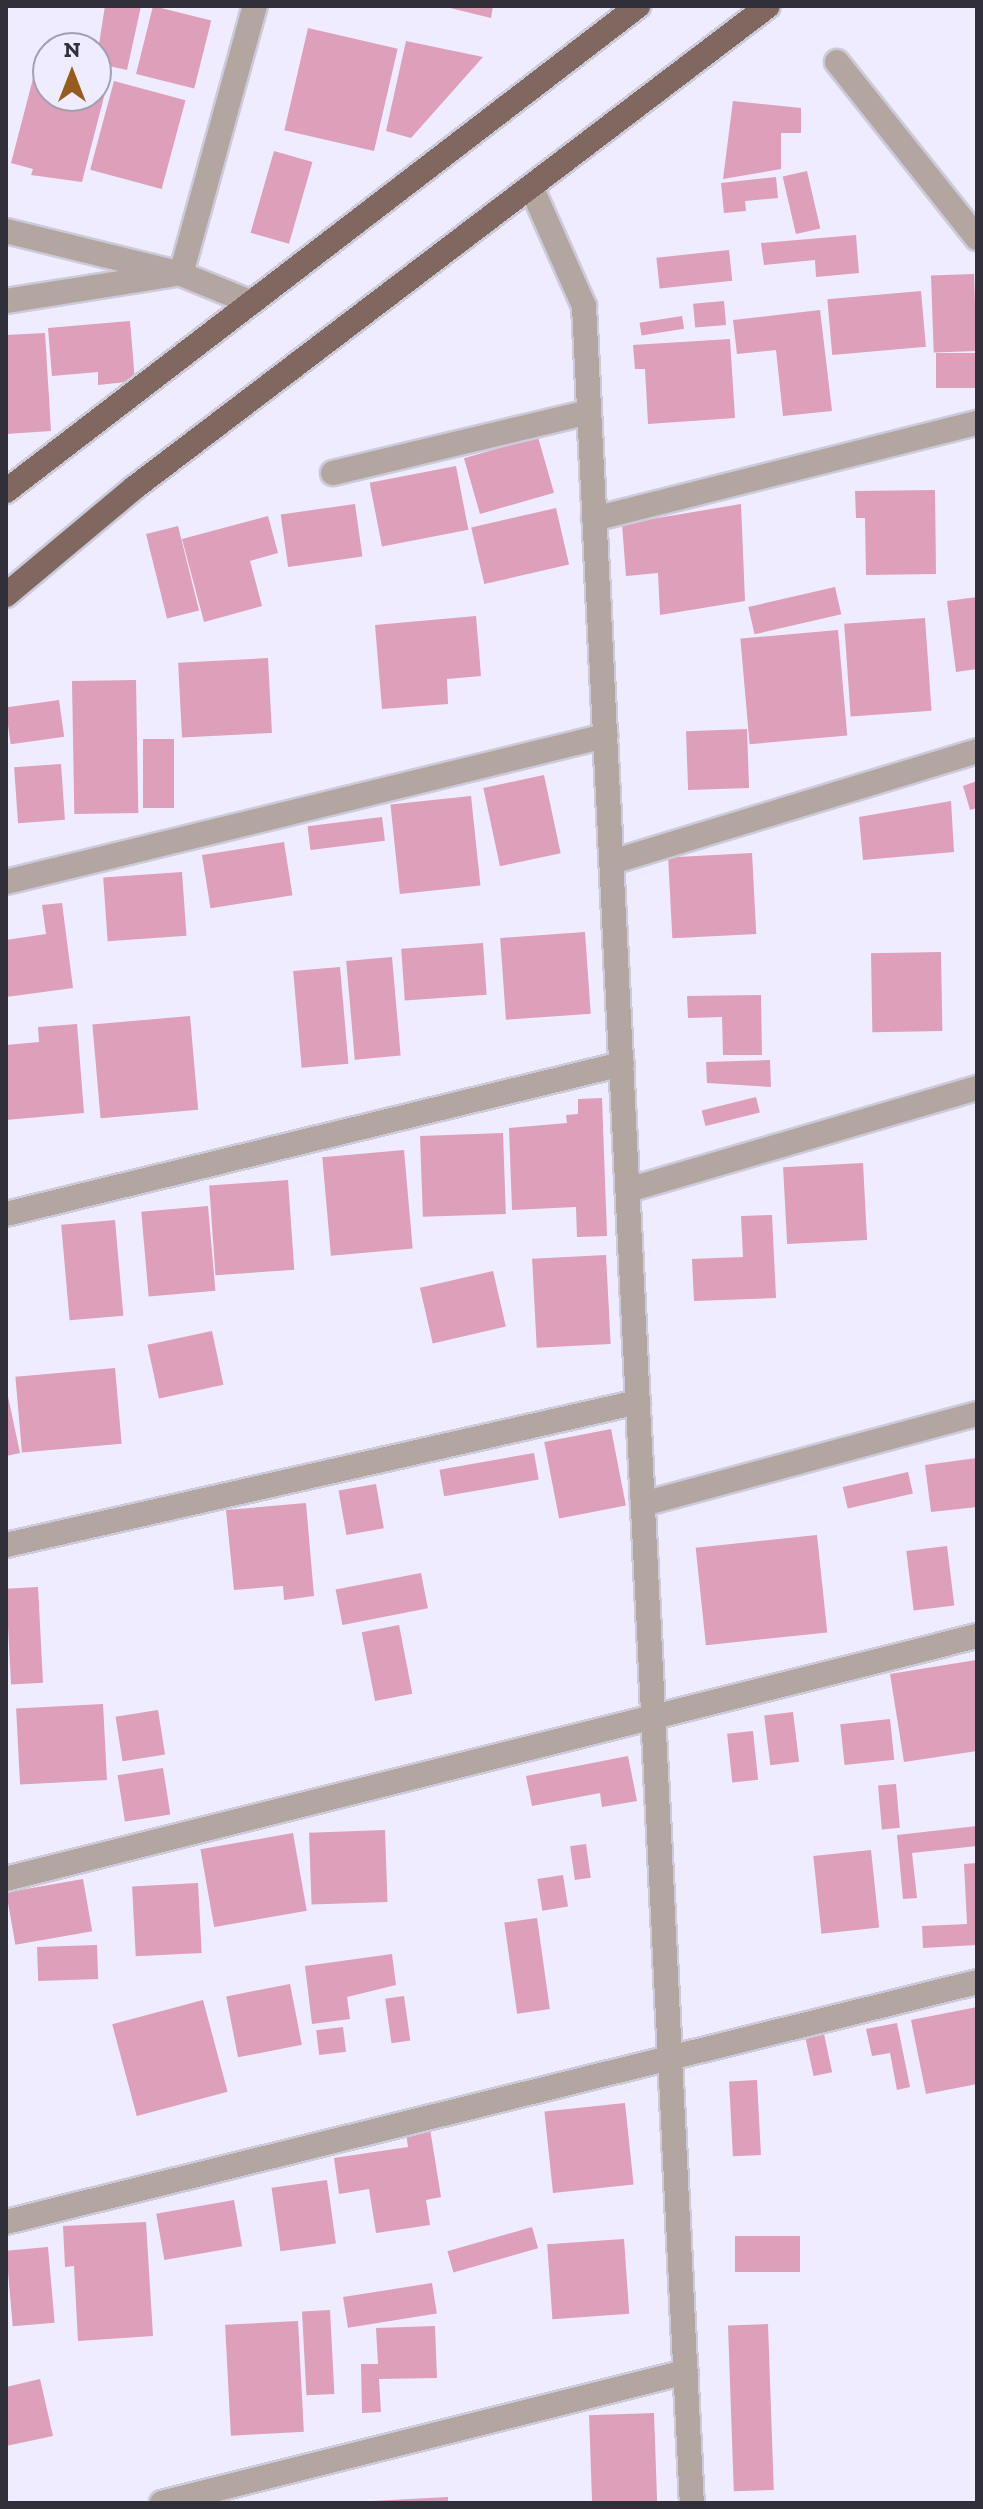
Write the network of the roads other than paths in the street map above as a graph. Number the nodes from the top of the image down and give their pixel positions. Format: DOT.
graph roads {
  1 [pos="255,6"];
  2 [pos="638,6"];
  3 [pos="768,6"];
  4 [pos="837,62"];
  5 [pos="533,191"];
  6 [pos="6,231"];
  7 [pos="977,238"];
  8 [pos="181,274"];
  9 [pos="6,301"];
  10 [pos="250,302"];
  11 [pos="589,412"];
  12 [pos="977,423"];
  13 [pos="333,473"];
  14 [pos="6,491"];
  15 [pos="594,519"];
  16 [pos="6,595"];
  17 [pos="605,736"];
  18 [pos="977,751"];
  19 [pos="612,862"];
  20 [pos="6,882"];
  21 [pos="622,1064"];
  22 [pos="977,1088"];
  23 [pos="628,1190"];
  24 [pos="6,1214"];
  25 [pos="638,1402"];
  26 [pos="977,1414"];
  27 [pos="643,1504"];
  28 [pos="6,1545"];
  29 [pos="977,1636"];
  30 [pos="653,1716"];
  31 [pos="6,1879"];
  32 [pos="977,1982"];
  33 [pos="670,2056"];
  34 [pos="6,2222"];
  35 [pos="686,2372"];
  36 [pos="162,2503"];
  37 [pos="692,2503"];
  1 -- 8 [label="street"];
  2 -- 10 [label="main road"];
  3 -- 5 [label="main road"];
  4 -- 7 [label="street"];
  5 -- 11 [label="street"];
  5 -- 16 [label="main road"];
  6 -- 8 [label="street"];
  8 -- 9 [label="street"];
  8 -- 10 [label="street"];
  10 -- 14 [label="main road"];
  11 -- 13 [label="street"];
  11 -- 15 [label="street"];
  12 -- 15 [label="street"];
  15 -- 17 [label="street"];
  17 -- 19 [label="street"];
  17 -- 20 [label="street"];
  18 -- 19 [label="street"];
  19 -- 21 [label="street"];
  21 -- 23 [label="street"];
  21 -- 24 [label="street"];
  22 -- 23 [label="street"];
  23 -- 25 [label="street"];
  25 -- 27 [label="street"];
  25 -- 28 [label="street"];
  26 -- 27 [label="street"];
  27 -- 30 [label="street"];
  29 -- 30 [label="street"];
  30 -- 31 [label="street"];
  30 -- 33 [label="street"];
  32 -- 33 [label="street"];
  33 -- 34 [label="street"];
  33 -- 35 [label="street"];
  35 -- 36 [label="street"];
  35 -- 37 [label="street"];
}
